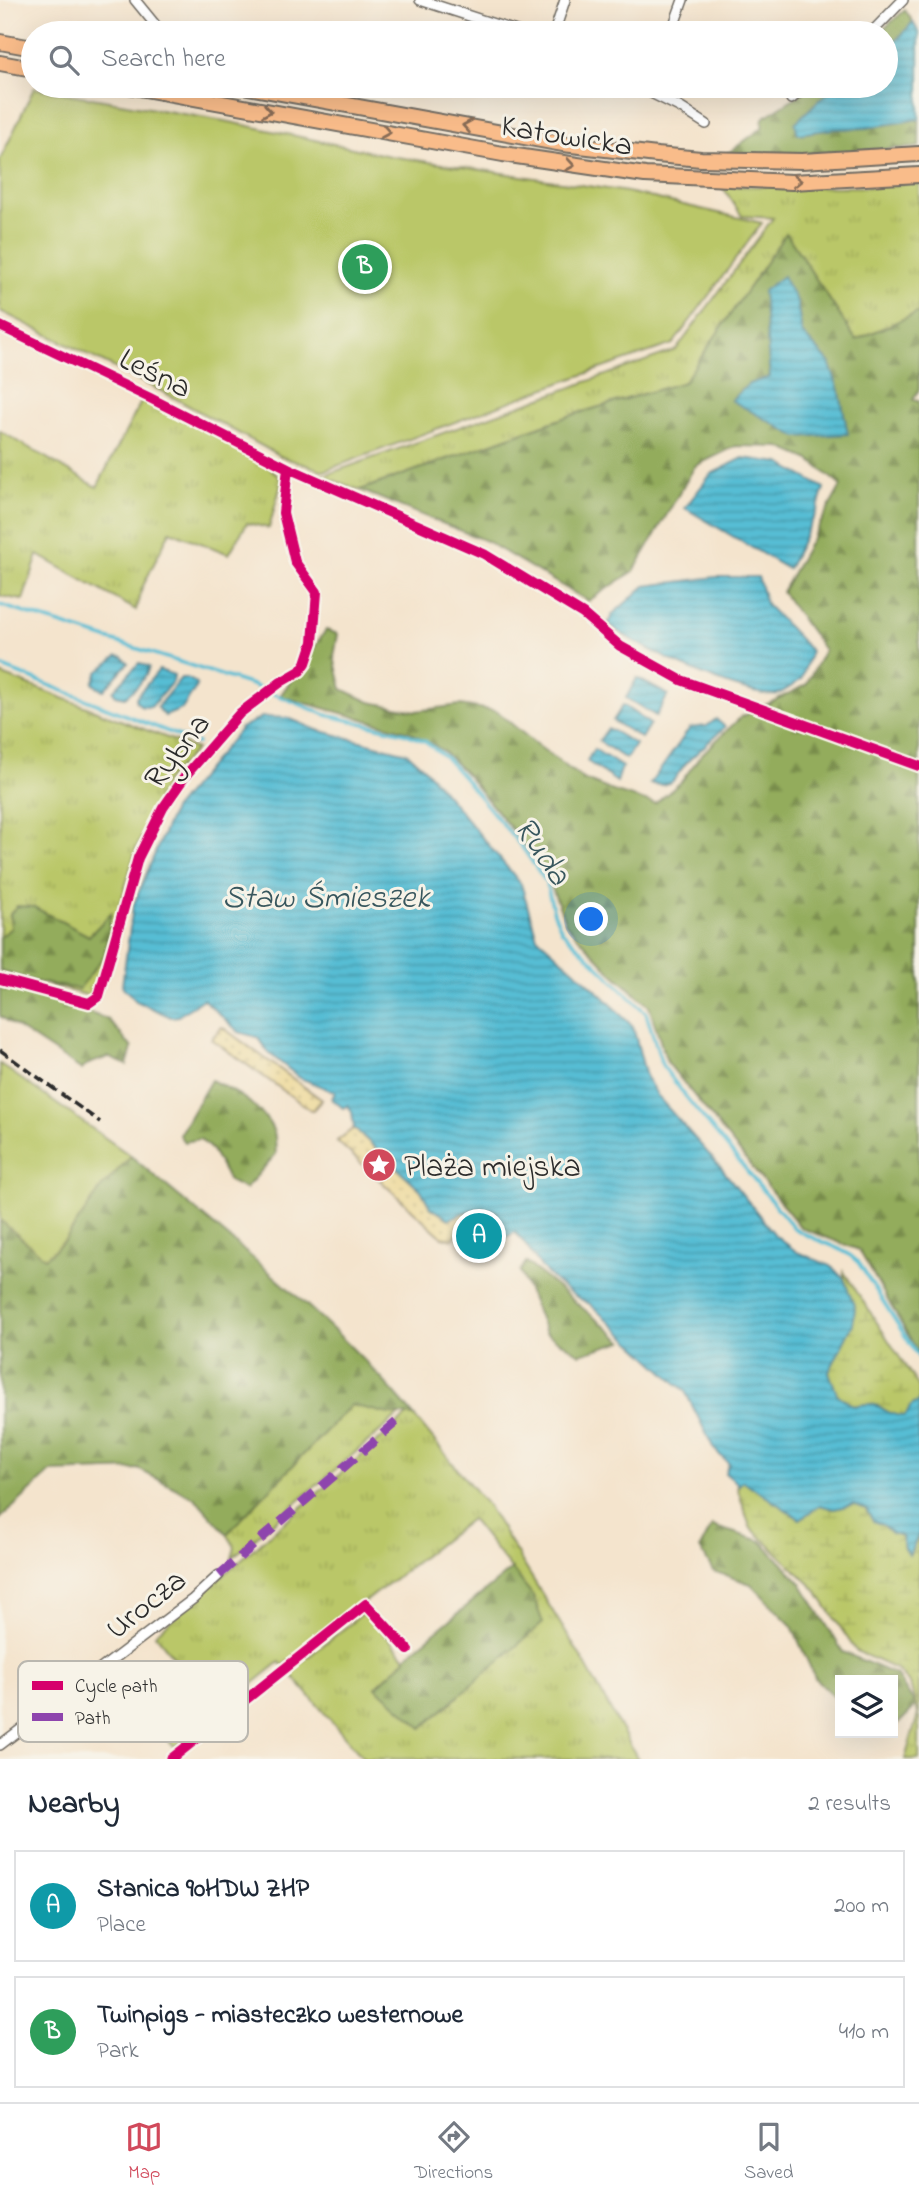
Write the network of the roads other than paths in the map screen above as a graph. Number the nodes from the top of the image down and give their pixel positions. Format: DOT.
graph roads {
  1 [pos="135,0"];
  2 [pos="424,0"];
  3 [pos="565,0"];
  4 [pos="683,0"];
  5 [pos="902,0"];
  6 [pos="152,21"];
  7 [pos="486,21"];
  8 [pos="558,21"];
  9 [pos="675,21"];
  10 [pos="882,21"];
  11 [pos="0,42"];
  12 [pos="21,46"];
  13 [pos="0,63"];
  14 [pos="21,67"];
  15 [pos="195,98"];
  16 [pos="309,98"];
  17 [pos="661,98"];
  18 [pos="706,124"];
  19 [pos="919,154"];
  20 [pos="919,175"];
  21 [pos="0,326"];
  22 [pos="288,468"];
  23 [pos="0,979"];
  24 [pos="219,1575"];
  25 [pos="408,1650"];
  26 [pos="111,1661"];
  27 [pos="248,1698"];
  28 [pos="18,1731"];
  29 [pos="192,1742"];
  30 [pos="0,1745"];
  31 [pos="171,1759"];
  1 -- 6 [label="street"];
  2 -- 7 [label="street"];
  3 -- 8 [label="street"];
  4 -- 9 [label="street"];
  5 -- 10 [label="street"];
  11 -- 12 [label="main road"];
  13 -- 14 [label="main road"];
  15 -- 20 [label="main road, Katowicka, one-way"];
  19 -- 16 [label="main road, Katowicka, one-way"];
  17 -- 18 [label="street"];
  21 -- 22 [label="street, Leśna"];
  22 -- 23 [label="street, Rybna"];
  24 -- 26 [label="street, Urocza"];
  25 -- 27 [label="street"];
  28 -- 30 [label="street, Urocza"];
  29 -- 31 [label="street"];
}
